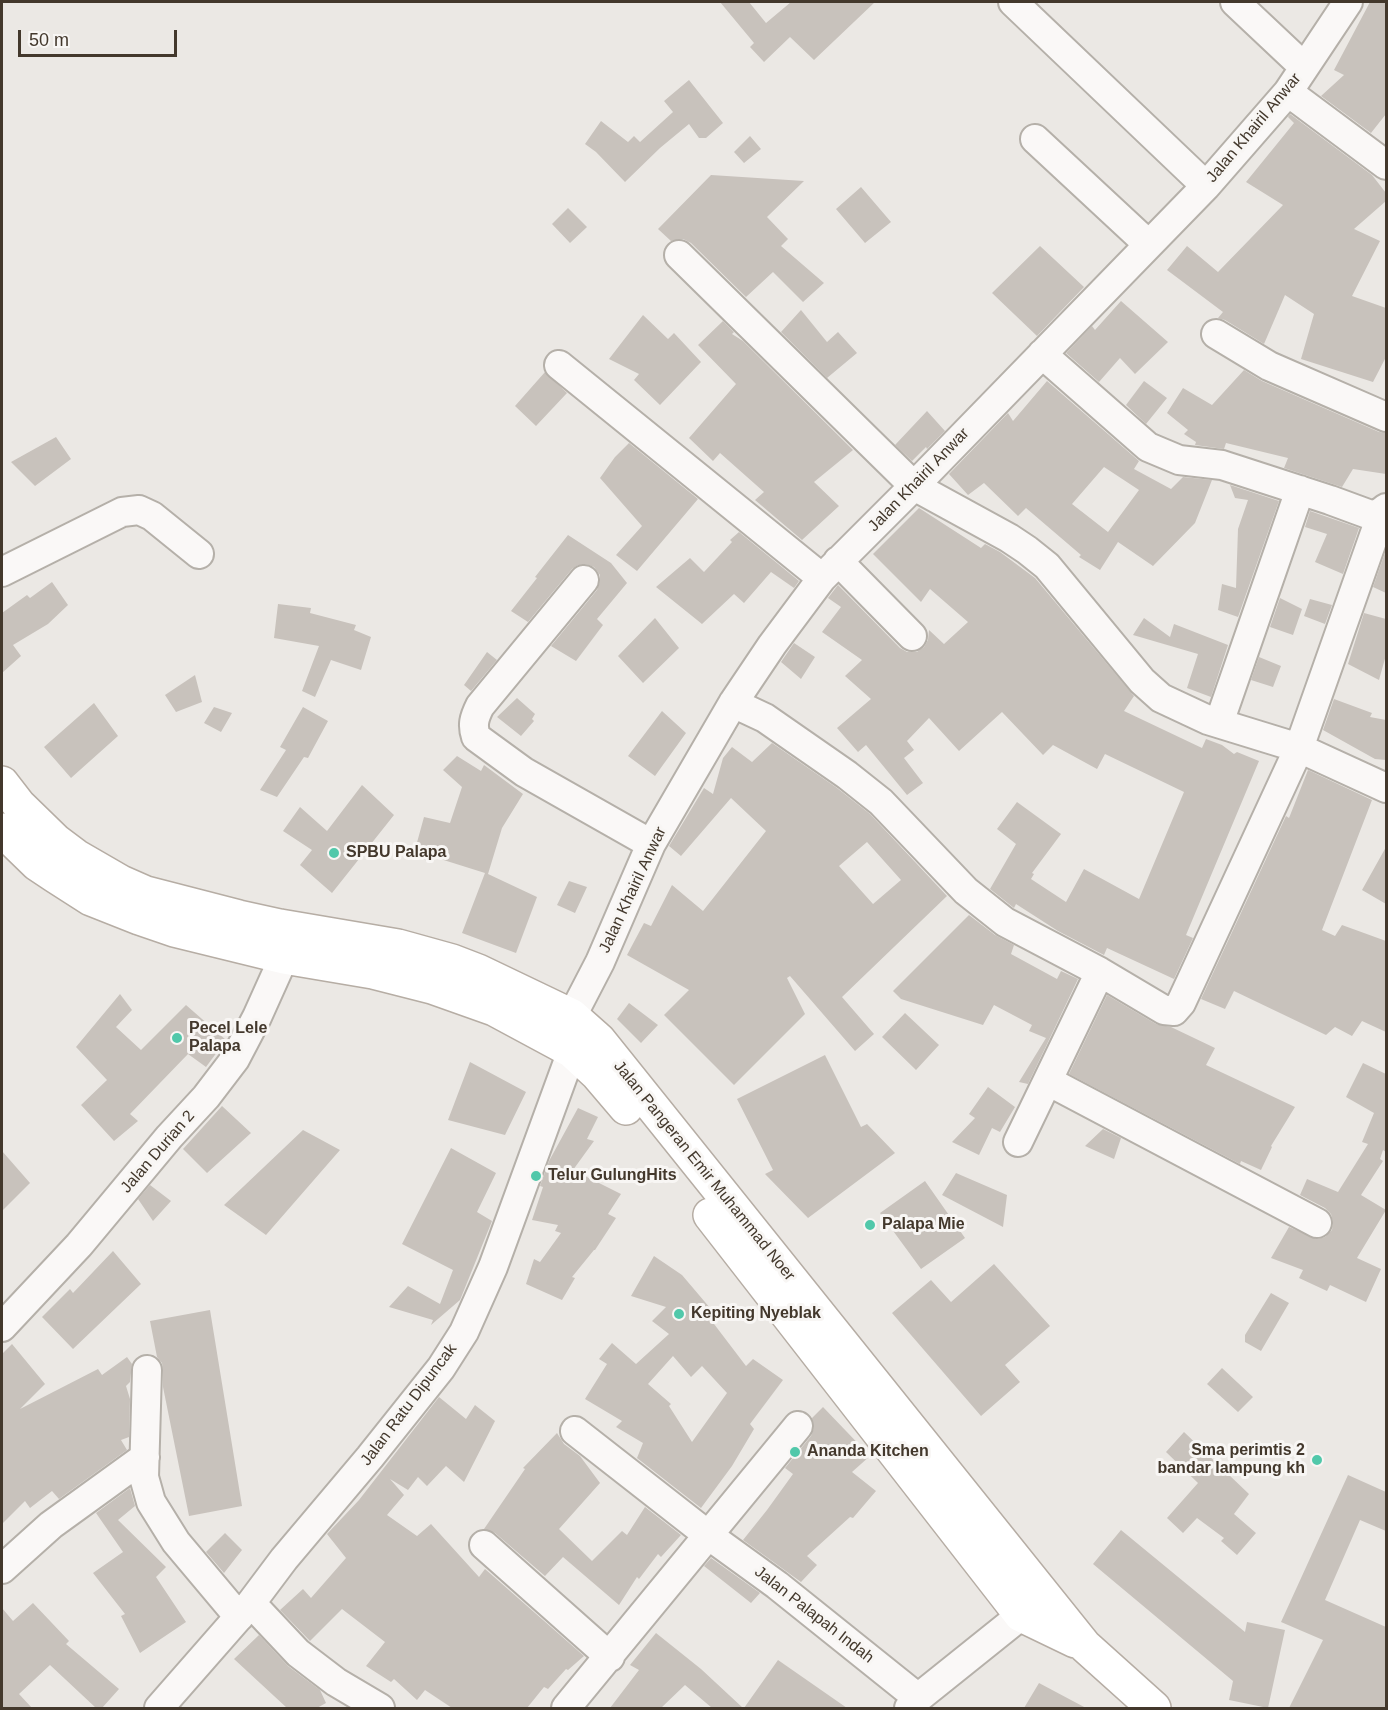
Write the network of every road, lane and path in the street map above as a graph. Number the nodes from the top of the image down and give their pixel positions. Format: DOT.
graph roads {
  1 [pos="1013,2"];
  2 [pos="1235,2"];
  3 [pos="1348,2"];
  4 [pos="1304,67"];
  5 [pos="1288,92"];
  6 [pos="1035,139"];
  7 [pos="1386,165"];
  8 [pos="1206,186"];
  9 [pos="1149,244"];
  10 [pos="678,255"];
  11 [pos="1216,334"];
  12 [pos="1042,354"];
  13 [pos="559,365"];
  14 [pos="1386,417"];
  15 [pos="914,486"];
  16 [pos="1300,490"];
  17 [pos="1384,510"];
  18 [pos="199,554"];
  19 [pos="830,570"];
  20 [pos="2,572"];
  21 [pos="584,580"];
  22 [pos="912,636"];
  23 [pos="733,703"];
  24 [pos="1219,723"];
  25 [pos="1299,748"];
  26 [pos="1386,788"];
  27 [pos="4,792"];
  28 [pos="2,830"];
  29 [pos="651,844"];
  30 [pos="215,925"];
  31 [pos="284,957"];
  32 [pos="1100,972"];
  33 [pos="472,985"];
  34 [pos="572,1016"];
  35 [pos="572,1051"];
  36 [pos="1048,1081"];
  37 [pos="651,1122"];
  38 [pos="1018,1142"];
  39 [pos="1317,1223"];
  40 [pos="2,1327"];
  41 [pos="147,1370"];
  42 [pos="798,1426"];
  43 [pos="575,1431"];
  44 [pos="145,1457"];
  45 [pos="708,1535"];
  46 [pos="484,1545"];
  47 [pos="2,1569"];
  48 [pos="1033,1606"];
  49 [pos="245,1610"];
  50 [pos="610,1657"];
  51 [pos="914,1703"];
  52 [pos="159,1708"];
  53 [pos="380,1708"];
  54 [pos="566,1708"];
  55 [pos="1154,1708"];
  1 -- 8 [label="street"];
  2 -- 4 [label="street"];
  3 -- 4 [label="street, Jalan Khairil Anwar"];
  4 -- 5 [label="street, Jalan Khairil Anwar"];
  5 -- 7 [label="street"];
  5 -- 8 [label="street, Jalan Khairil Anwar"];
  6 -- 9 [label="street"];
  8 -- 9 [label="street, Jalan Khairil Anwar"];
  9 -- 12 [label="street, Jalan Khairil Anwar"];
  10 -- 15 [label="street"];
  11 -- 14 [label="street"];
  12 -- 15 [label="street, Jalan Khairil Anwar"];
  12 -- 16 [label="street"];
  13 -- 19 [label="street"];
  15 -- 19 [label="street, Jalan Khairil Anwar"];
  15 -- 24 [label="street"];
  16 -- 17 [label="street"];
  16 -- 24 [label="street"];
  17 -- 25 [label="street"];
  18 -- 20 [label="street"];
  19 -- 22 [label="street"];
  19 -- 23 [label="street, Jalan Khairil Anwar"];
  21 -- 29 [label="street"];
  23 -- 29 [label="street, Jalan Khairil Anwar"];
  23 -- 32 [label="street"];
  24 -- 25 [label="street"];
  25 -- 26 [label="street"];
  25 -- 32 [label="street"];
  27 -- 30 [label="main road, Jalan Pangeran Emir Muhammad Noer"];
  28 -- 30 [label="main road, Jalan Pangeran Emir Muhammad Noer"];
  29 -- 34 [label="street, Jalan Khairil Anwar"];
  30 -- 31 [label="main road, Jalan Pangeran Emir Muhammad Noer"];
  30 -- 33 [label="main road, Jalan Pangeran Emir Muhammad Noer"];
  31 -- 33 [label="main road, Jalan Pangeran Emir Muhammad Noer"];
  31 -- 40 [label="street, Jalan Durian 2"];
  32 -- 36 [label="street"];
  33 -- 34 [label="main road, Jalan Pangeran Emir Muhammad Noer"];
  33 -- 35 [label="main road, Jalan Pangeran Emir Muhammad Noer"];
  34 -- 37 [label="main road, Jalan Pangeran Emir Muhammad Noer"];
  35 -- 37 [label="main road, Jalan Pangeran Emir Muhammad Noer"];
  35 -- 49 [label="street, Jalan Ratu Dipuncak"];
  36 -- 38 [label="street"];
  36 -- 39 [label="street"];
  37 -- 48 [label="main road, Jalan Pangeran Emir Muhammad Noer"];
  41 -- 44 [label="street"];
  42 -- 45 [label="street"];
  43 -- 45 [label="street, Jalan Palapah Indah"];
  44 -- 47 [label="street"];
  44 -- 49 [label="street"];
  45 -- 50 [label="street"];
  45 -- 51 [label="street, Jalan Palapah Indah"];
  46 -- 50 [label="street"];
  48 -- 51 [label="street"];
  48 -- 55 [label="main road, Jalan Pangeran Emir Muhammad Noer"];
  49 -- 52 [label="street, Jalan Ratu Dipuncak"];
  49 -- 53 [label="street"];
  50 -- 54 [label="street"];
}
